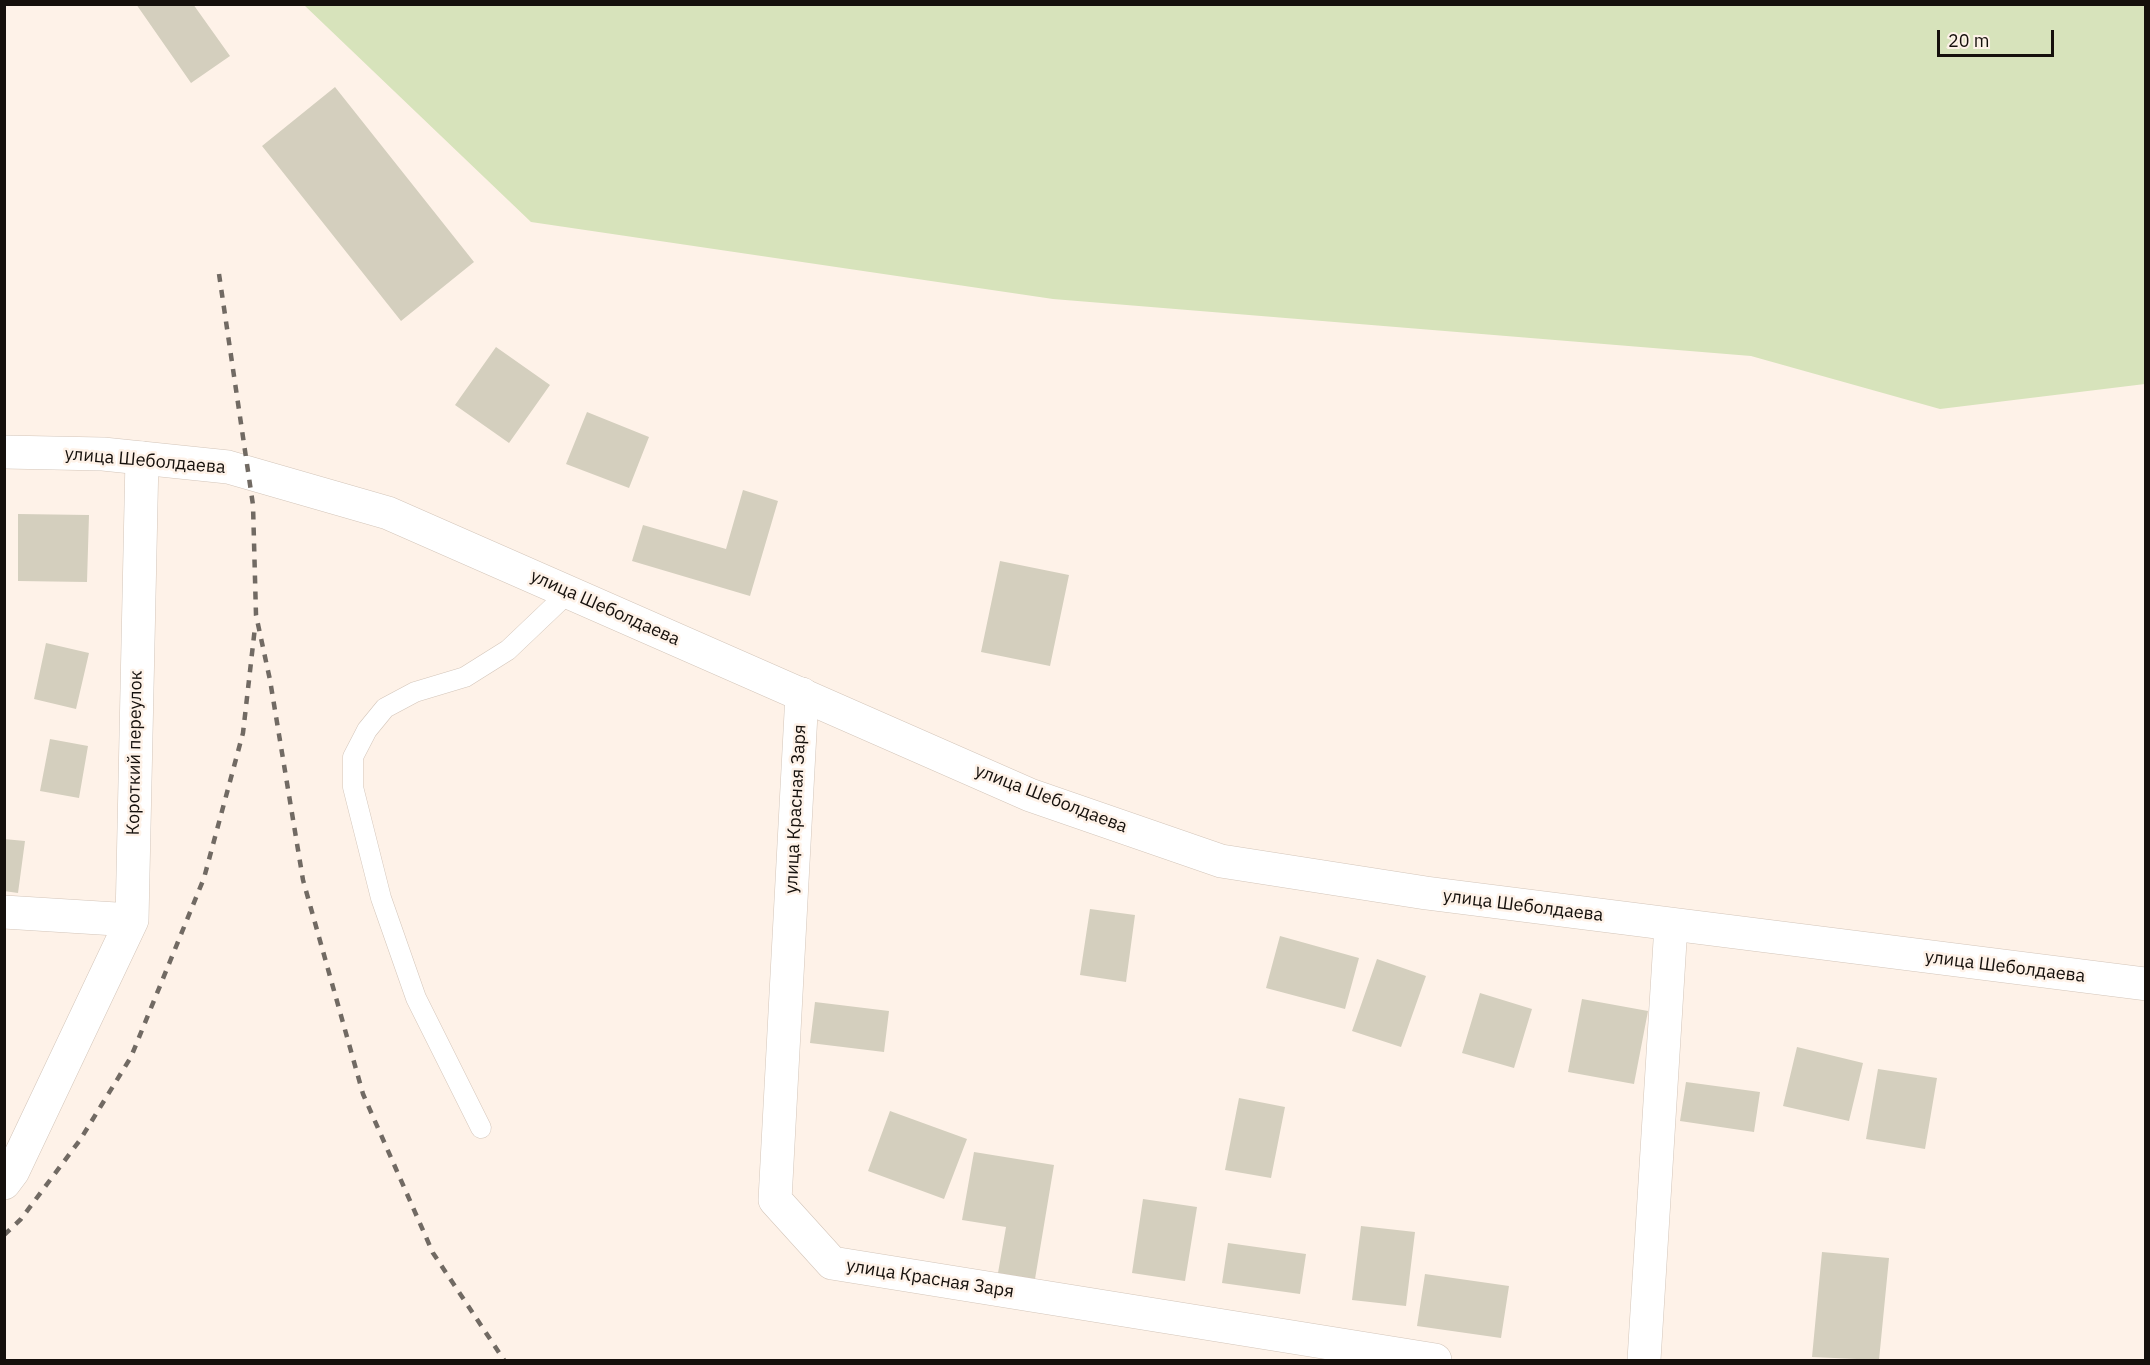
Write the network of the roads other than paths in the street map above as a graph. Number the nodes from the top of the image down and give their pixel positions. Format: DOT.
graph roads {
  1 [pos="4,452"];
  2 [pos="142,458"];
  3 [pos="569,592"];
  4 [pos="802,694"];
  5 [pos="4,912"];
  6 [pos="132,920"];
  7 [pos="1671,924"];
  8 [pos="2145,984"];
  9 [pos="481,1128"];
  10 [pos="4,1183"];
  11 [pos="1435,1360"];
  12 [pos="1644,1360"];
  1 -- 2 [label="street, улица Шеболдаева"];
  2 -- 3 [label="street, улица Шеболдаева"];
  2 -- 6 [label="street, Короткий переулок"];
  3 -- 4 [label="street, улица Шеболдаева"];
  3 -- 9 [label="lane"];
  4 -- 7 [label="street, улица Шеболдаева"];
  4 -- 11 [label="street, улица Красная Заря"];
  5 -- 6 [label="street"];
  6 -- 10 [label="street"];
  7 -- 8 [label="street, улица Шеболдаева"];
  7 -- 12 [label="street"];
}
